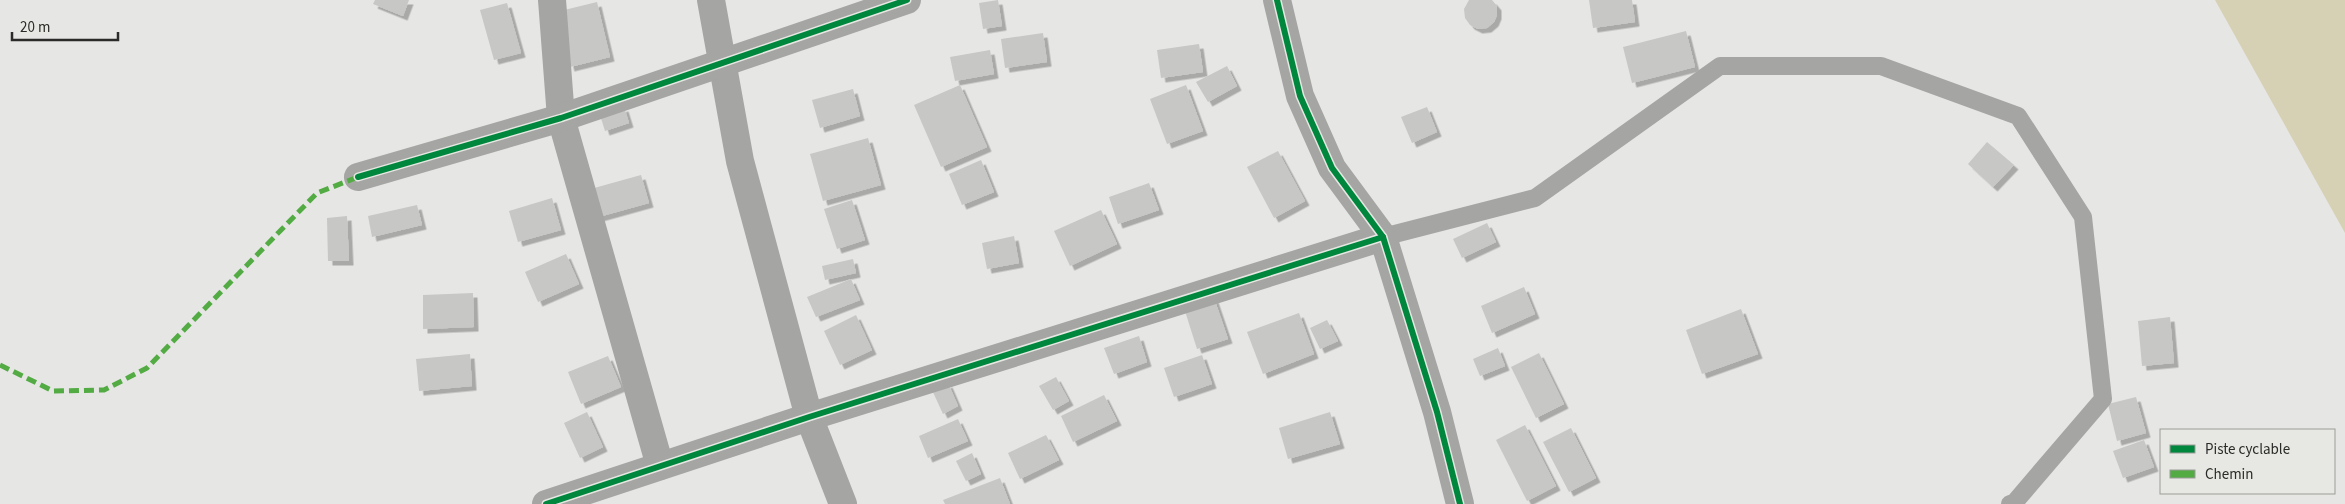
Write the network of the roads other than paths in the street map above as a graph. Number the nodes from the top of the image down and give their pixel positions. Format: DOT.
graph roads {
  1 [pos="552,0"];
  2 [pos="711,0"];
  3 [pos="907,0"];
  4 [pos="1277,0"];
  5 [pos="722,61"];
  6 [pos="561,118"];
  7 [pos="358,176"];
  8 [pos="1383,237"];
  9 [pos="809,417"];
  10 [pos="660,466"];
  11 [pos="546,504"];
  12 [pos="843,504"];
  13 [pos="1460,504"];
  14 [pos="2013,504"];
  1 -- 6 [label="street"];
  2 -- 5 [label="street"];
  3 -- 5 [label="street"];
  4 -- 8 [label="street"];
  5 -- 6 [label="street"];
  5 -- 9 [label="street"];
  6 -- 7 [label="street"];
  6 -- 10 [label="street"];
  8 -- 9 [label="street"];
  8 -- 13 [label="street"];
  8 -- 14 [label="lane"];
  9 -- 10 [label="street"];
  9 -- 12 [label="street"];
  10 -- 11 [label="street"];
}
